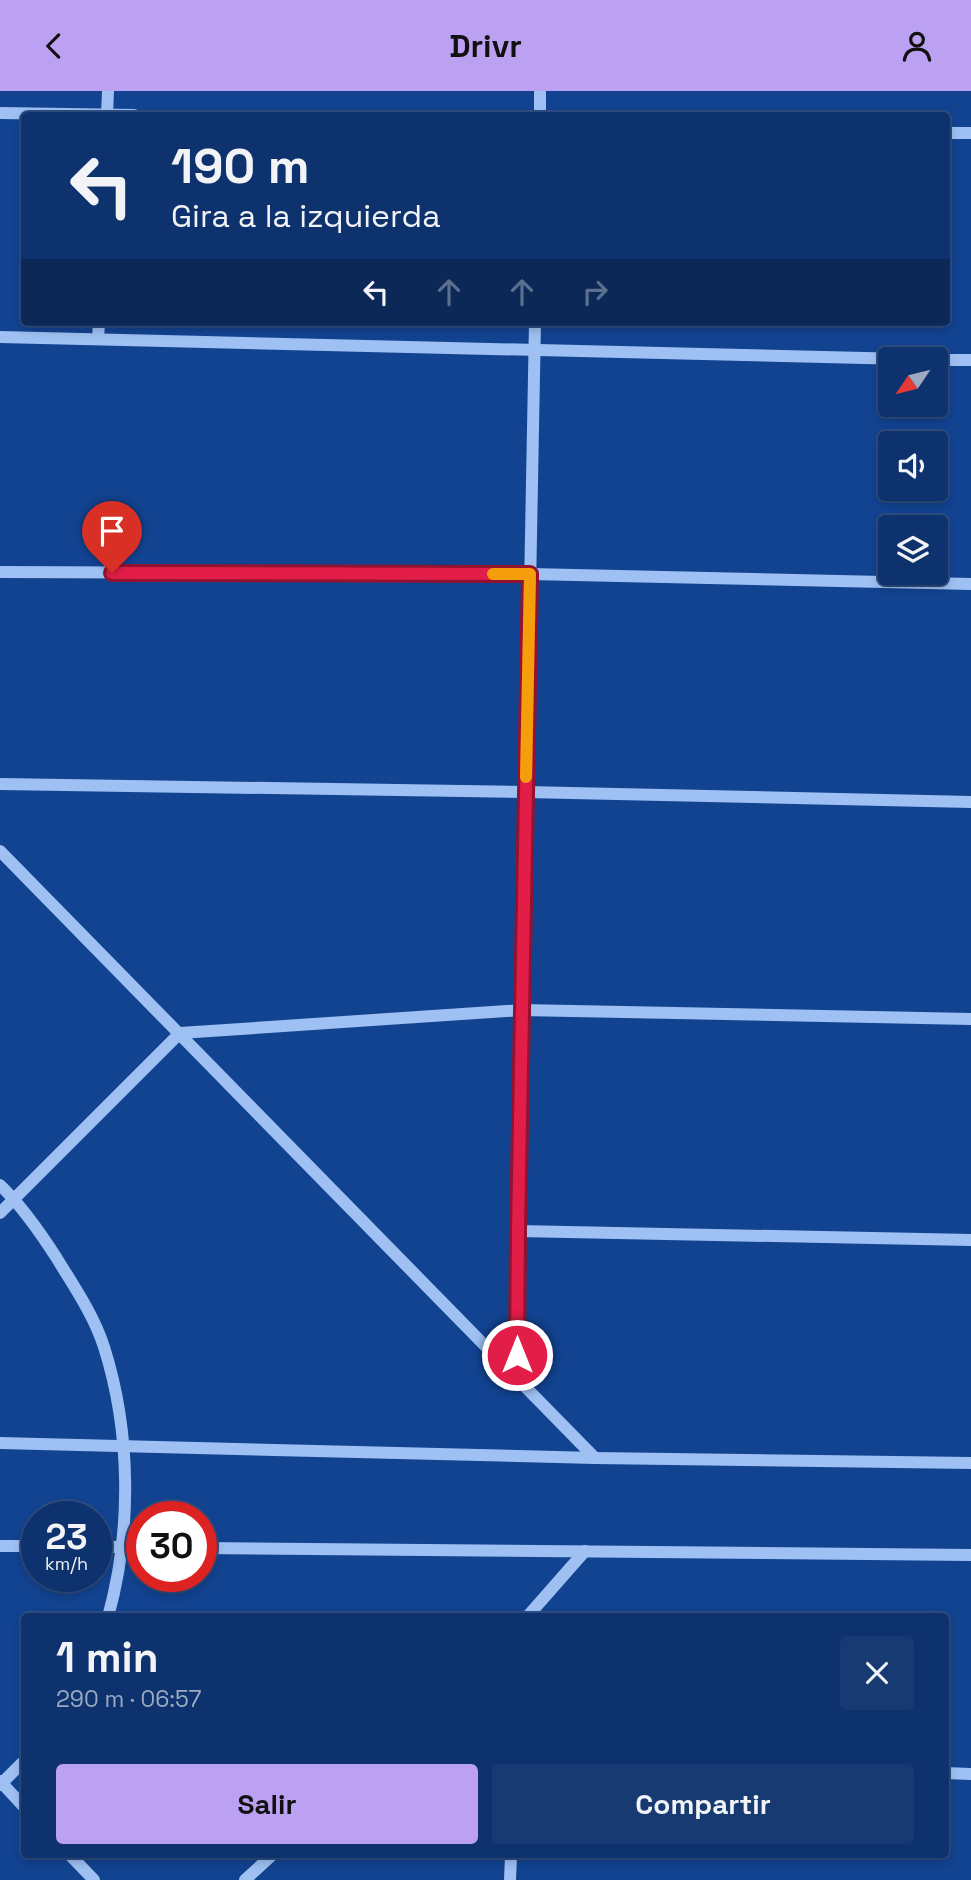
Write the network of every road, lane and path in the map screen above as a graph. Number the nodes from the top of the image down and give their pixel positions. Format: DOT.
graph roads {
  1 [pos="108,91"];
  2 [pos="540,91"];
  3 [pos="107,112"];
  4 [pos="540,112"];
  5 [pos="0,113"];
  6 [pos="21,113"];
  7 [pos="950,133"];
  8 [pos="971,134"];
  9 [pos="99,326"];
  10 [pos="536,326"];
  11 [pos="0,337"];
  12 [pos="99,338"];
  13 [pos="535,349"];
  14 [pos="878,358"];
  15 [pos="948,359"];
  16 [pos="971,360"];
  17 [pos="0,572"];
  18 [pos="530,574"];
  19 [pos="971,584"];
  20 [pos="0,784"];
  21 [pos="526,792"];
  22 [pos="971,802"];
  23 [pos="0,851"];
  24 [pos="522,1010"];
  25 [pos="971,1019"];
  26 [pos="180,1033"];
  27 [pos="0,1185"];
  28 [pos="14,1198"];
  29 [pos="0,1213"];
  30 [pos="518,1231"];
  31 [pos="971,1240"];
  32 [pos="517,1379"];
  33 [pos="0,1443"];
  34 [pos="124,1445"];
  35 [pos="594,1458"];
  36 [pos="971,1463"];
  37 [pos="0,1546"];
  38 [pos="21,1546"];
  39 [pos="112,1547"];
  40 [pos="122,1547"];
  41 [pos="126,1547"];
  42 [pos="217,1548"];
  43 [pos="585,1551"];
  44 [pos="971,1555"];
  45 [pos="109,1613"];
  46 [pos="531,1613"];
  47 [pos="21,1764"];
  48 [pos="949,1773"];
  49 [pos="971,1774"];
  50 [pos="1,1783"];
  51 [pos="21,1804"];
  52 [pos="74,1858"];
  53 [pos="269,1858"];
  54 [pos="511,1858"];
  55 [pos="94,1880"];
  56 [pos="245,1880"];
  57 [pos="510,1880"];
  1 -- 3 [label="street"];
  2 -- 4 [label="street"];
  5 -- 6 [label="street"];
  7 -- 8 [label="street"];
  9 -- 12 [label="street"];
  10 -- 13 [label="street"];
  11 -- 12 [label="street"];
  12 -- 13 [label="street"];
  13 -- 14 [label="street"];
  13 -- 18 [label="street"];
  15 -- 16 [label="street"];
  17 -- 18 [label="street"];
  18 -- 19 [label="street"];
  18 -- 21 [label="street"];
  20 -- 21 [label="street"];
  21 -- 22 [label="street"];
  21 -- 24 [label="street"];
  23 -- 26 [label="street"];
  24 -- 25 [label="street"];
  24 -- 26 [label="street"];
  24 -- 30 [label="street"];
  26 -- 28 [label="street"];
  26 -- 32 [label="street"];
  27 -- 28 [label="street"];
  28 -- 29 [label="street"];
  28 -- 34 [label="street"];
  30 -- 31 [label="street"];
  30 -- 32 [label="street"];
  32 -- 35 [label="street"];
  33 -- 34 [label="street"];
  34 -- 35 [label="street"];
  34 -- 40 [label="street"];
  35 -- 36 [label="street"];
  37 -- 38 [label="street"];
  39 -- 40 [label="street"];
  40 -- 41 [label="street"];
  40 -- 45 [label="street"];
  42 -- 43 [label="street"];
  43 -- 44 [label="street"];
  43 -- 46 [label="street"];
  47 -- 50 [label="street"];
  48 -- 49 [label="street"];
  50 -- 51 [label="street"];
  52 -- 55 [label="street"];
  53 -- 56 [label="street"];
  54 -- 57 [label="street"];
}
